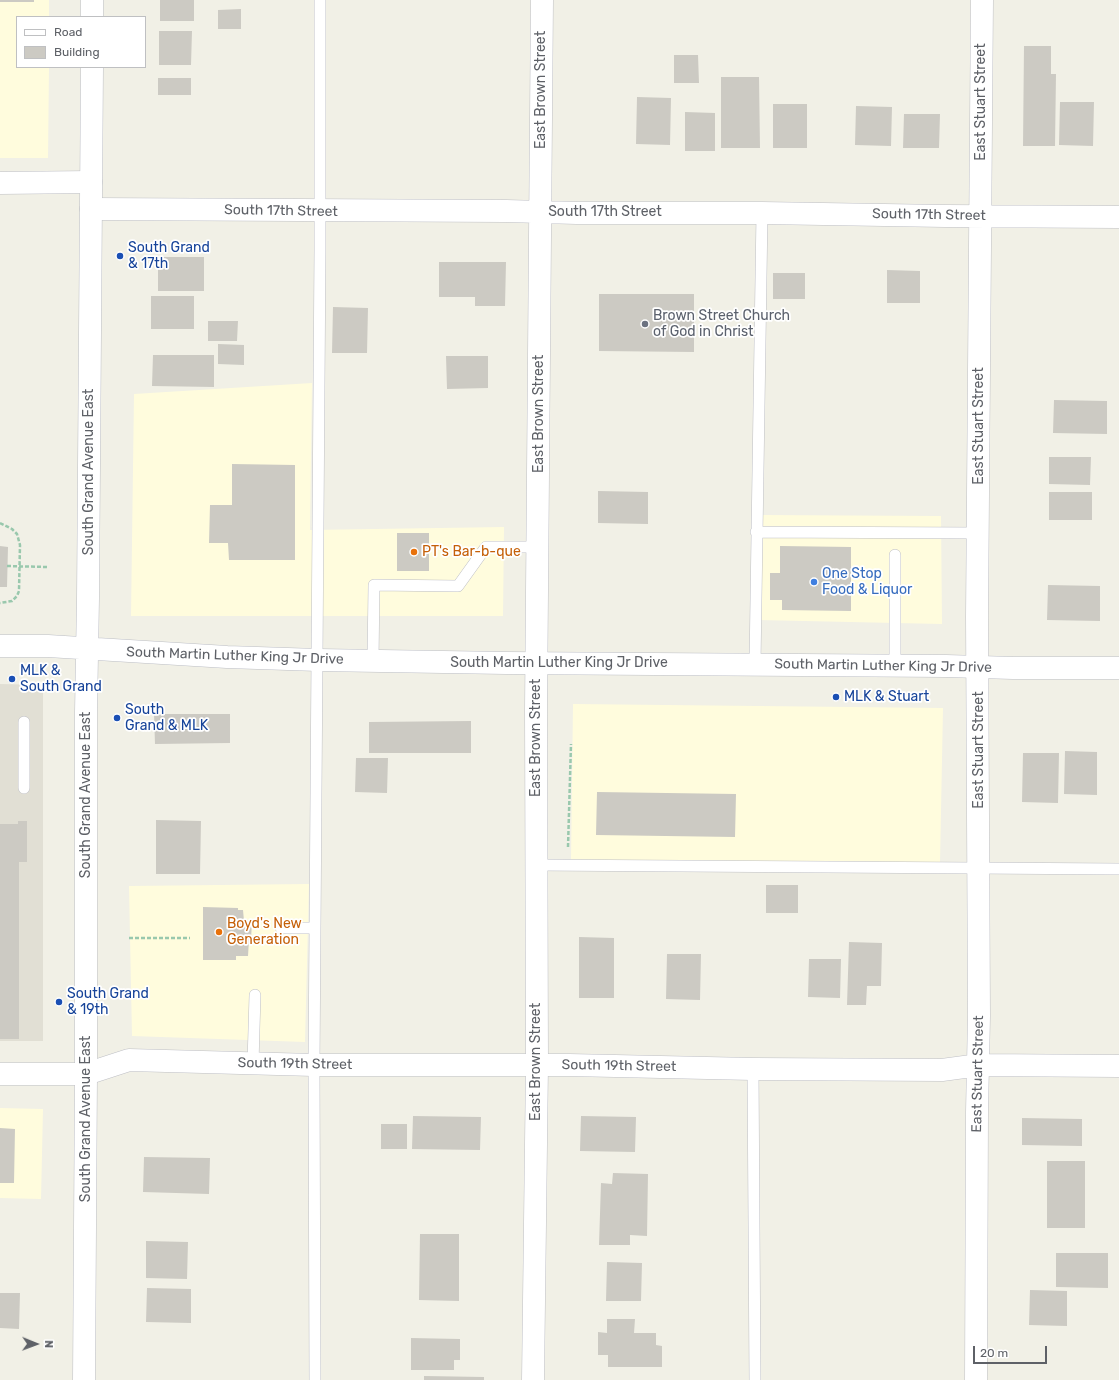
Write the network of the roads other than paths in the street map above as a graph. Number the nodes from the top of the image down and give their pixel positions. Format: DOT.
graph roads {
  1 [pos="92,0"];
  2 [pos="320,0"];
  3 [pos="542,0"];
  4 [pos="982,0"];
  5 [pos="92,16"];
  6 [pos="92,68"];
  7 [pos="91,182"];
  8 [pos="0,183"];
  9 [pos="91,209"];
  10 [pos="320,211"];
  11 [pos="541,212"];
  12 [pos="762,212"];
  13 [pos="981,216"];
  14 [pos="1119,217"];
  15 [pos="756,532"];
  16 [pos="978,534"];
  17 [pos="538,547"];
  18 [pos="895,555"];
  19 [pos="0,646"];
  20 [pos="87,649"];
  21 [pos="318,660"];
  22 [pos="373,661"];
  23 [pos="537,663"];
  24 [pos="755,664"];
  25 [pos="895,666"];
  26 [pos="979,666"];
  27 [pos="1119,668"];
  28 [pos="24,722"];
  29 [pos="24,788"];
  30 [pos="536,865"];
  31 [pos="979,868"];
  32 [pos="1119,869"];
  33 [pos="281,928"];
  34 [pos="315,928"];
  35 [pos="255,995"];
  36 [pos="253,1063"];
  37 [pos="979,1064"];
  38 [pos="314,1065"];
  39 [pos="537,1065"];
  40 [pos="1119,1066"];
  41 [pos="753,1069"];
  42 [pos="0,1074"];
  43 [pos="86,1074"];
  44 [pos="84,1380"];
  45 [pos="315,1380"];
  46 [pos="532,1380"];
  47 [pos="755,1380"];
  48 [pos="976,1380"];
  1 -- 5 [label="street"];
  2 -- 10 [label="lane"];
  3 -- 11 [label="street, East Brown Street"];
  4 -- 13 [label="street, East Stuart Street"];
  6 -- 7 [label="street, South Grand Avenue East"];
  7 -- 8 [label="street"];
  7 -- 9 [label="street, South Grand Avenue East"];
  9 -- 10 [label="street, South 17th Street"];
  9 -- 20 [label="street, South Grand Avenue East"];
  10 -- 11 [label="street, South 17th Street"];
  10 -- 21 [label="lane"];
  11 -- 12 [label="street, South 17th Street"];
  11 -- 17 [label="street, East Brown Street"];
  12 -- 13 [label="street, South 17th Street"];
  12 -- 15 [label="lane"];
  13 -- 14 [label="street, South 17th Street"];
  13 -- 16 [label="street, East Stuart Street"];
  15 -- 16 [label="lane"];
  15 -- 24 [label="lane"];
  16 -- 26 [label="street, East Stuart Street"];
  17 -- 22 [label="lane"];
  17 -- 23 [label="street, East Brown Street"];
  18 -- 25 [label="lane"];
  19 -- 20 [label="street, South Martin Luther King Jr Drive"];
  20 -- 21 [label="street, South Martin Luther King Jr Drive"];
  20 -- 43 [label="street, South Grand Avenue East"];
  21 -- 22 [label="street, South Martin Luther King Jr Drive"];
  21 -- 34 [label="lane"];
  22 -- 23 [label="street, South Martin Luther King Jr Drive"];
  23 -- 24 [label="street, South Martin Luther King Jr Drive"];
  23 -- 30 [label="street, East Brown Street"];
  24 -- 25 [label="street, South Martin Luther King Jr Drive"];
  25 -- 26 [label="street, South Martin Luther King Jr Drive"];
  26 -- 27 [label="street, South Martin Luther King Jr Drive"];
  26 -- 31 [label="street, East Stuart Street"];
  28 -- 29 [label="lane"];
  30 -- 31 [label="lane"];
  30 -- 39 [label="street, East Brown Street"];
  31 -- 32 [label="lane"];
  31 -- 37 [label="street, East Stuart Street"];
  33 -- 34 [label="lane"];
  34 -- 38 [label="lane"];
  35 -- 36 [label="lane"];
  36 -- 38 [label="street, South 19th Street"];
  36 -- 43 [label="street, South 19th Street"];
  37 -- 40 [label="street, South 19th Street"];
  37 -- 41 [label="street, South 19th Street"];
  37 -- 48 [label="street, East Stuart Street"];
  38 -- 39 [label="street, South 19th Street"];
  38 -- 45 [label="lane"];
  39 -- 41 [label="street, South 19th Street"];
  39 -- 46 [label="street, East Brown Street"];
  41 -- 47 [label="lane"];
  42 -- 43 [label="street, South 19th Street"];
  43 -- 44 [label="street, South Grand Avenue East"];
}
